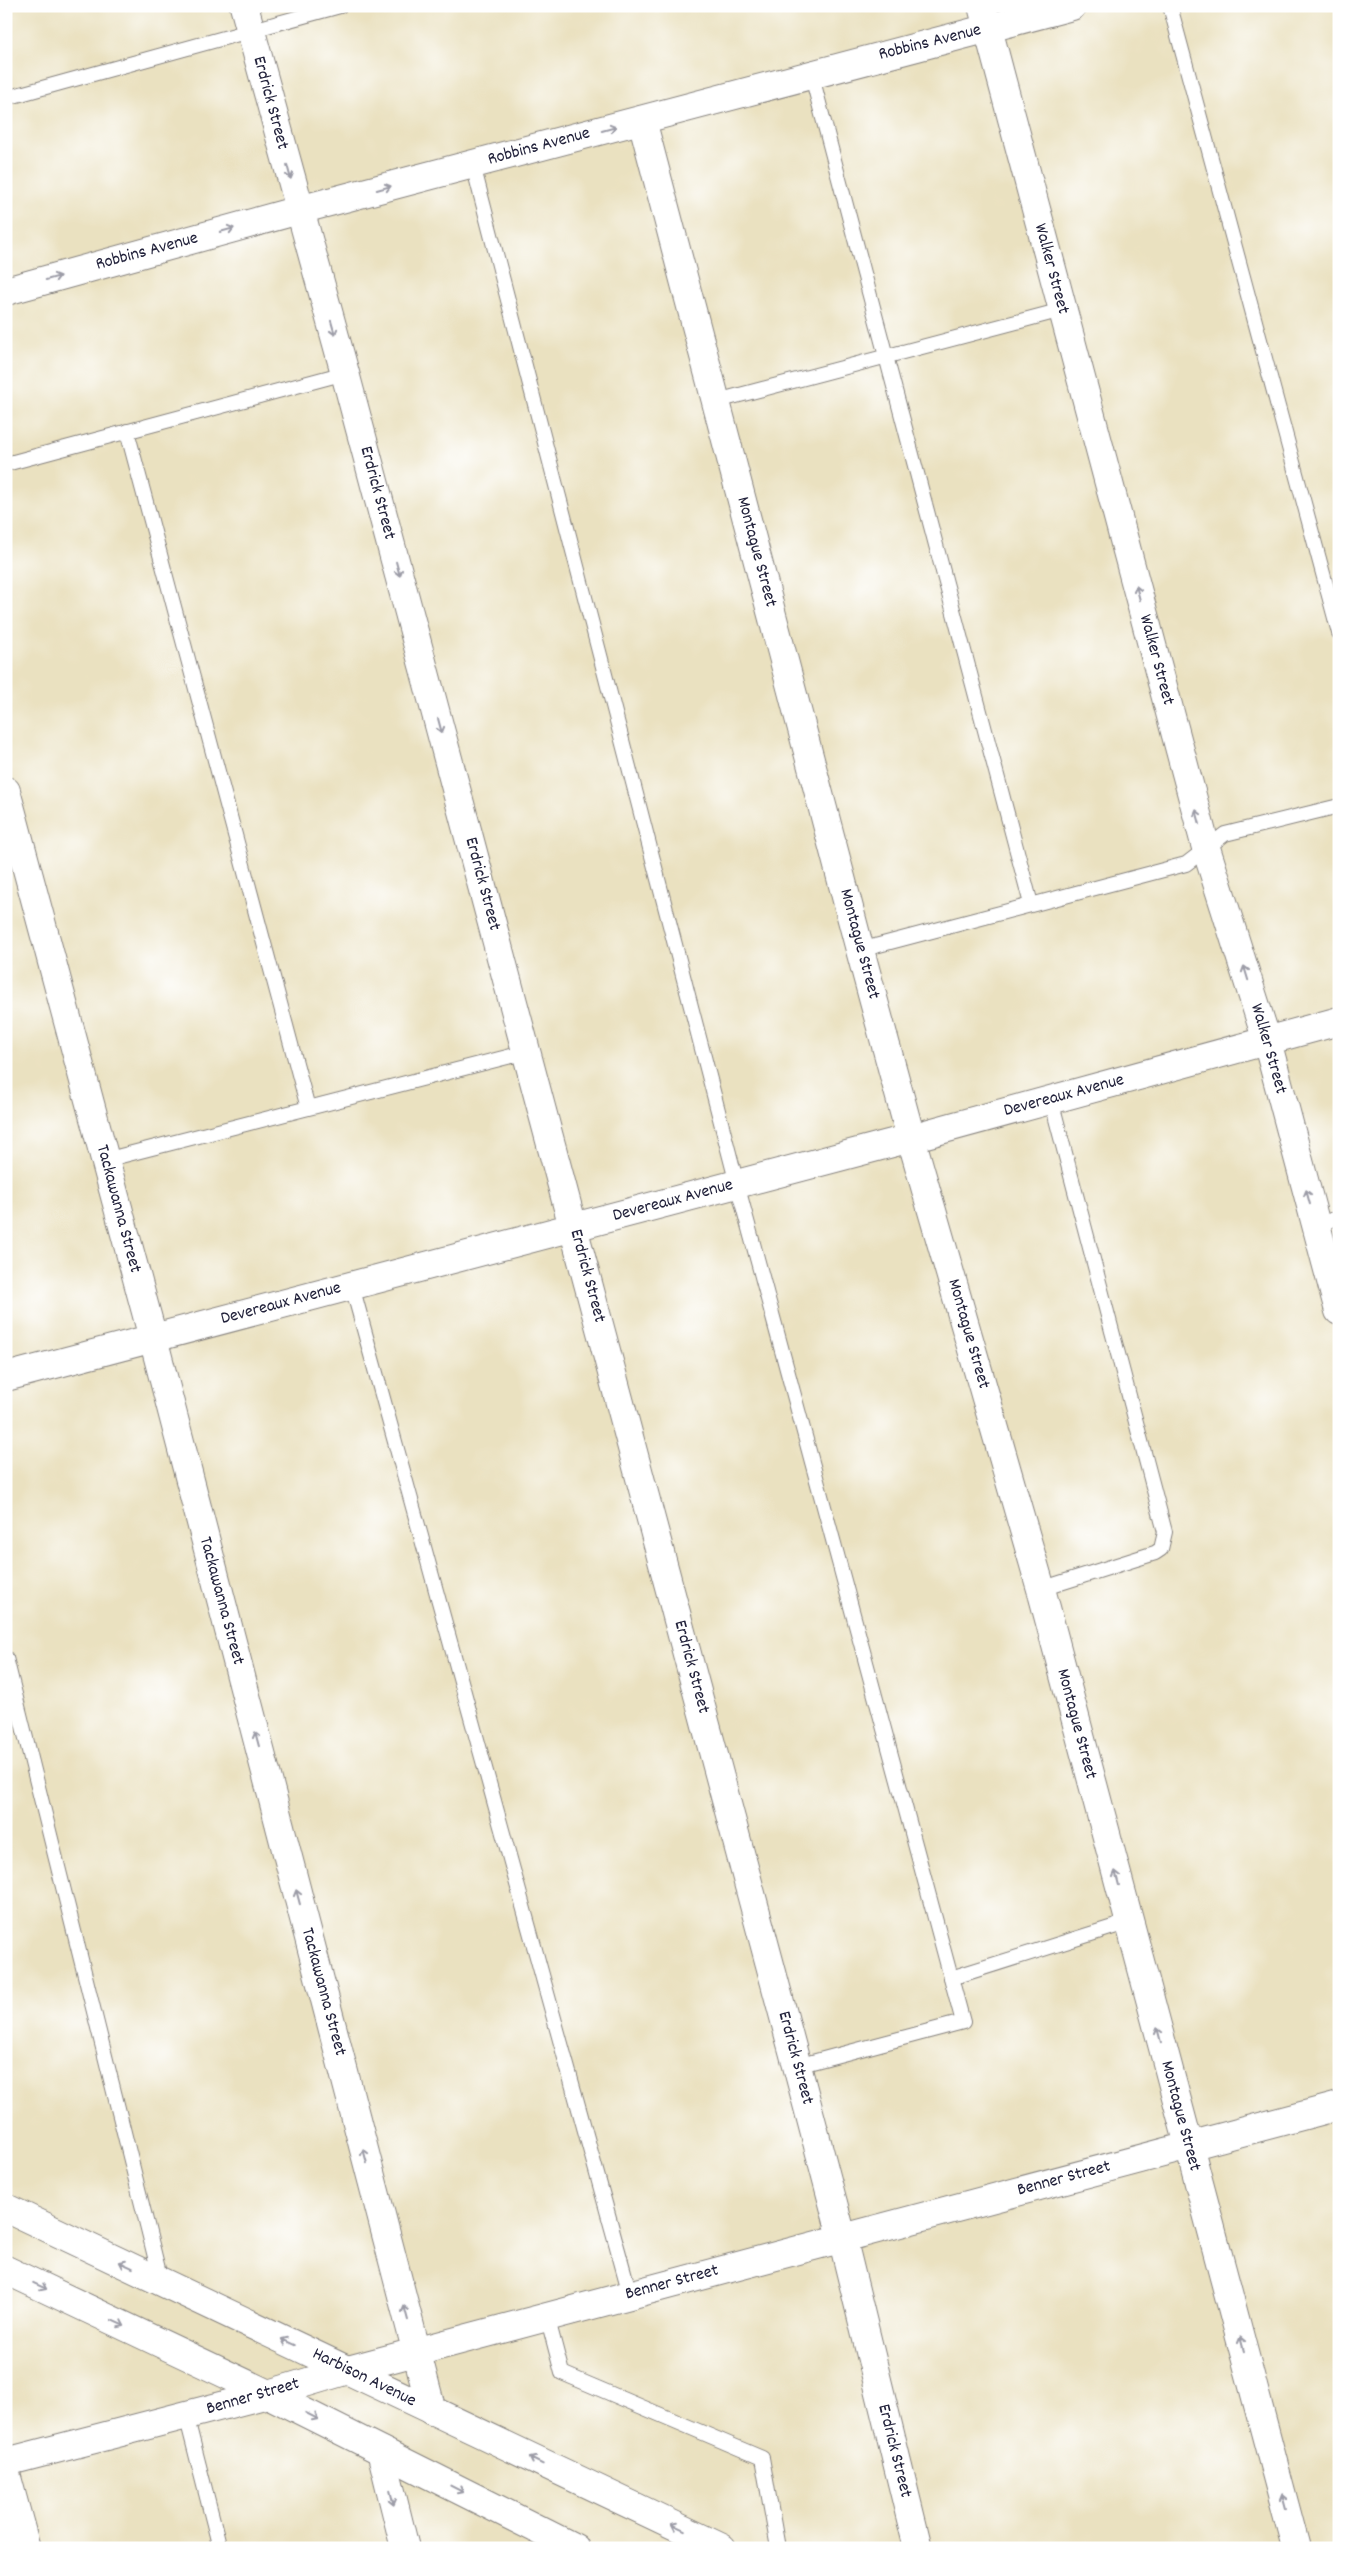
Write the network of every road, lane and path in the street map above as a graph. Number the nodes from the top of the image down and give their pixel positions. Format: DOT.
graph roads {
  1 [pos="340,6"];
  2 [pos="1072,6"];
  3 [pos="1170,6"];
  4 [pos="985,17"];
  5 [pos="247,18"];
  6 [pos="811,73"];
  7 [pos="6,98"];
  8 [pos="642,120"];
  9 [pos="473,165"];
  10 [pos="299,210"];
  11 [pos="6,291"];
  12 [pos="1062,310"];
  13 [pos="885,357"];
  14 [pos="346,374"];
  15 [pos="717,401"];
  16 [pos="127,432"];
  17 [pos="6,464"];
  18 [pos="1339,633"];
  19 [pos="6,791"];
  20 [pos="1339,806"];
  21 [pos="1206,848"];
  22 [pos="1031,904"];
  23 [pos="860,950"];
  24 [pos="1339,1021"];
  25 [pos="1267,1040"];
  26 [pos="527,1052"];
  27 [pos="1051,1100"];
  28 [pos="308,1108"];
  29 [pos="911,1138"];
  30 [pos="105,1160"];
  31 [pos="737,1184"];
  32 [pos="1327,1221"];
  33 [pos="574,1227"];
  34 [pos="352,1286"];
  35 [pos="1339,1312"];
  36 [pos="152,1338"];
  37 [pos="6,1377"];
  38 [pos="1041,1589"];
  39 [pos="6,1658"];
  40 [pos="1129,1922"];
  41 [pos="951,1978"];
  42 [pos="797,2066"];
  43 [pos="1339,2106"];
  44 [pos="1189,2147"];
  45 [pos="6,2208"];
  46 [pos="842,2237"];
  47 [pos="6,2270"];
  48 [pos="161,2282"];
  49 [pos="630,2294"];
  50 [pos="547,2316"];
  51 [pos="416,2352"];
  52 [pos="348,2370"];
  53 [pos="268,2394"];
  54 [pos="432,2411"];
  55 [pos="186,2415"];
  56 [pos="381,2450"];
  57 [pos="6,2462"];
  58 [pos="6,2474"];
  59 [pos="26,2548"];
  60 [pos="220,2548"];
  61 [pos="405,2548"];
  62 [pos="575,2548"];
  63 [pos="722,2548"];
  64 [pos="778,2548"];
  65 [pos="918,2548"];
  66 [pos="1296,2548"];
  1 -- 5 [label="lane"];
  2 -- 4 [label="main road, Robbins Avenue"];
  3 -- 18 [label="lane"];
  4 -- 6 [label="main road, Robbins Avenue"];
  4 -- 12 [label="main road, Walker Street"];
  5 -- 7 [label="lane"];
  5 -- 10 [label="main road, Erdrick Street, one-way"];
  6 -- 8 [label="main road, Robbins Avenue"];
  6 -- 13 [label="lane"];
  9 -- 8 [label="main road, Robbins Avenue, one-way"];
  8 -- 15 [label="main road, Montague Street"];
  10 -- 9 [label="main road, Robbins Avenue, one-way"];
  9 -- 31 [label="lane"];
  11 -- 10 [label="main road, Robbins Avenue, one-way"];
  10 -- 14 [label="main road, Erdrick Street, one-way"];
  12 -- 13 [label="lane"];
  21 -- 12 [label="main road, Walker Street, one-way"];
  13 -- 15 [label="lane"];
  13 -- 22 [label="lane"];
  14 -- 16 [label="lane"];
  14 -- 26 [label="main road, Erdrick Street, one-way"];
  15 -- 23 [label="main road, Montague Street"];
  16 -- 17 [label="lane"];
  16 -- 28 [label="lane"];
  19 -- 30 [label="main road, Tackawanna Street"];
  20 -- 21 [label="lane"];
  21 -- 22 [label="lane"];
  25 -- 21 [label="main road, Walker Street, one-way"];
  22 -- 23 [label="lane"];
  23 -- 29 [label="main road, Montague Street"];
  24 -- 25 [label="main road, Devereaux Avenue"];
  25 -- 27 [label="main road, Devereaux Avenue"];
  32 -- 25 [label="main road, Walker Street, one-way"];
  26 -- 28 [label="lane"];
  26 -- 33 [label="main road, Erdrick Street"];
  27 -- 29 [label="main road, Devereaux Avenue"];
  27 -- 38 [label="lane"];
  28 -- 30 [label="lane"];
  29 -- 31 [label="main road, Devereaux Avenue"];
  29 -- 38 [label="main road, Montague Street"];
  30 -- 36 [label="main road, Tackawanna Street"];
  31 -- 33 [label="main road, Devereaux Avenue"];
  31 -- 41 [label="lane"];
  32 -- 35 [label="main road, Walker Street"];
  33 -- 34 [label="main road, Devereaux Avenue"];
  33 -- 42 [label="main road, Erdrick Street"];
  34 -- 36 [label="main road, Devereaux Avenue"];
  34 -- 49 [label="lane"];
  36 -- 37 [label="main road, Devereaux Avenue"];
  51 -- 36 [label="main road, Tackawanna Street, one-way"];
  40 -- 38 [label="main road, Montague Street, one-way"];
  39 -- 48 [label="lane"];
  40 -- 41 [label="lane"];
  44 -- 40 [label="main road, Montague Street, one-way"];
  41 -- 42 [label="lane"];
  42 -- 46 [label="main road, Erdrick Street"];
  43 -- 44 [label="main road, Benner Street"];
  44 -- 46 [label="main road, Benner Street"];
  66 -- 44 [label="main road, Montague Street, one-way"];
  48 -- 45 [label="main road, Harbison Avenue, one-way"];
  46 -- 49 [label="main road, Benner Street"];
  46 -- 65 [label="main road, Erdrick Street"];
  47 -- 53 [label="main road, one-way"];
  52 -- 48 [label="main road, Harbison Avenue, one-way"];
  49 -- 50 [label="main road, Benner Street"];
  50 -- 51 [label="main road, Benner Street"];
  50 -- 64 [label="lane"];
  51 -- 52 [label="main road, Benner Street"];
  51 -- 54 [label="main road, Tackawanna Street"];
  52 -- 53 [label="main road, Benner Street"];
  52 -- 54 [label="main road, Harbison Avenue"];
  53 -- 55 [label="main road, Benner Street"];
  53 -- 56 [label="main road, one-way"];
  63 -- 54 [label="main road, Harbison Avenue, one-way"];
  55 -- 57 [label="main road, Benner Street"];
  55 -- 60 [label="lane"];
  56 -- 61 [label="main road, one-way"];
  56 -- 62 [label="main road, one-way"];
  58 -- 59 [label="main road"];
}
